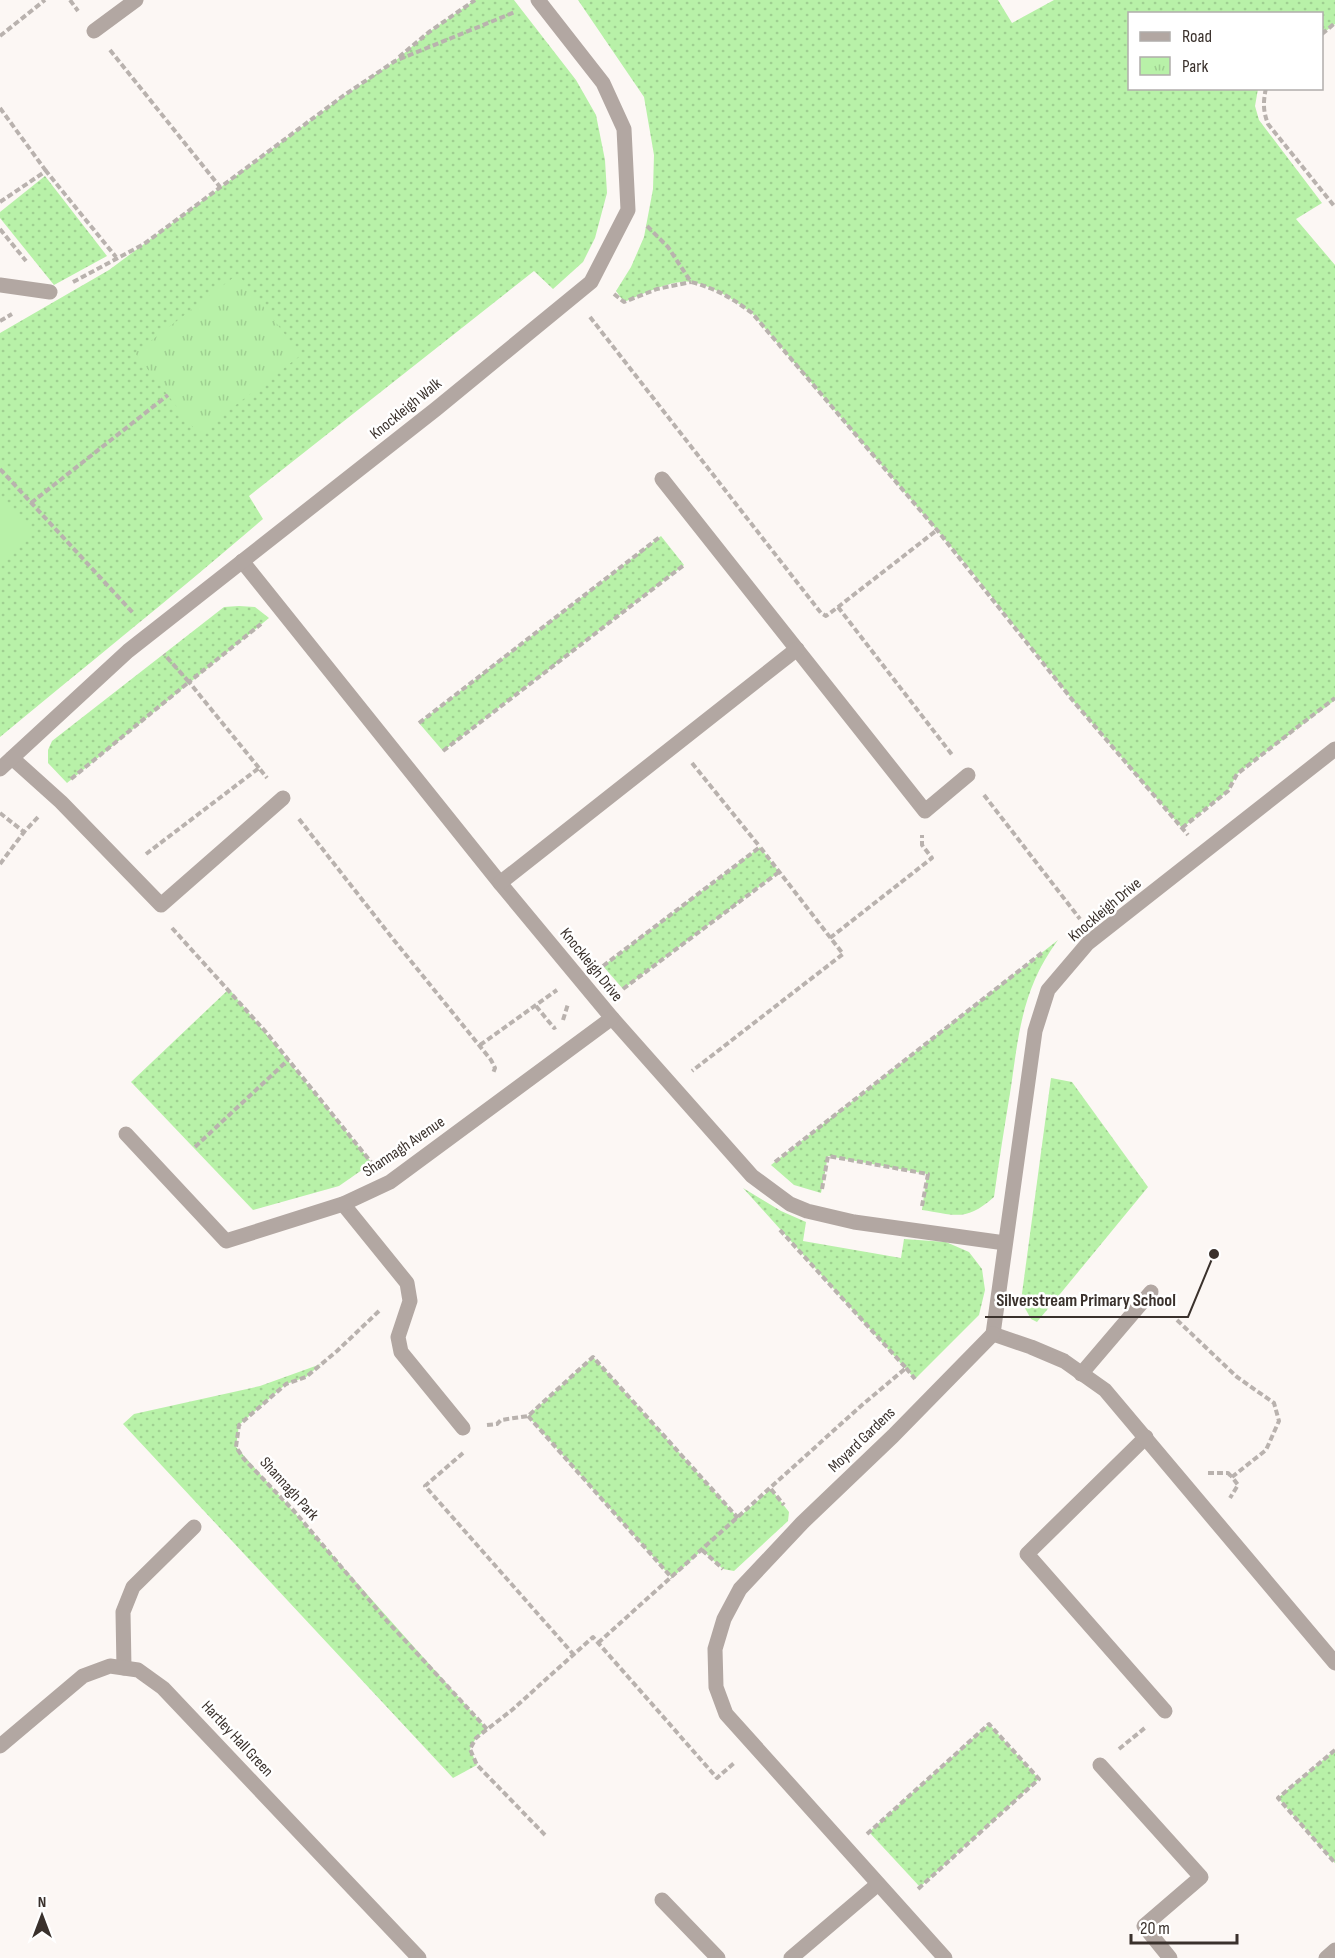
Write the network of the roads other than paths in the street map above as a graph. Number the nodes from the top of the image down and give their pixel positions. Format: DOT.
graph roads {
  1 [pos="136,0"];
  2 [pos="538,0"];
  3 [pos="94,31"];
  4 [pos="0,285"];
  5 [pos="50,292"];
  6 [pos="662,479"];
  7 [pos="242,561"];
  8 [pos="798,649"];
  9 [pos="1335,749"];
  10 [pos="12,758"];
  11 [pos="0,769"];
  12 [pos="968,775"];
  13 [pos="283,798"];
  14 [pos="500,883"];
  15 [pos="612,1018"];
  16 [pos="126,1134"];
  17 [pos="343,1204"];
  18 [pos="1005,1244"];
  19 [pos="1151,1292"];
  20 [pos="993,1334"];
  21 [pos="1081,1374"];
  22 [pos="463,1428"];
  23 [pos="1146,1437"];
  24 [pos="194,1527"];
  25 [pos="1335,1663"];
  26 [pos="124,1668"];
  27 [pos="1165,1711"];
  28 [pos="0,1746"];
  29 [pos="1100,1765"];
  30 [pos="878,1884"];
  31 [pos="662,1900"];
  32 [pos="1335,1950"];
  33 [pos="418,1958"];
  34 [pos="718,1958"];
  35 [pos="791,1958"];
  36 [pos="945,1958"];
  37 [pos="1170,1958"];
  38 [pos="1326,1958"];
  1 -- 3 [label="street"];
  2 -- 7 [label="street, Knockleigh Walk"];
  4 -- 5 [label="street"];
  6 -- 8 [label="street"];
  7 -- 10 [label="street, Knockleigh Walk"];
  7 -- 14 [label="street, Knockleigh Drive"];
  8 -- 12 [label="street"];
  8 -- 14 [label="street"];
  9 -- 18 [label="street, Knockleigh Drive"];
  10 -- 11 [label="street, Knockleigh Walk"];
  10 -- 13 [label="street"];
  14 -- 15 [label="street, Knockleigh Drive"];
  15 -- 17 [label="street, Shannagh Avenue"];
  15 -- 18 [label="street, Knockleigh Drive"];
  16 -- 17 [label="street, Shannagh Avenue"];
  17 -- 22 [label="street"];
  18 -- 20 [label="street, Knockleigh Drive"];
  19 -- 21 [label="street"];
  20 -- 21 [label="street"];
  20 -- 30 [label="street, Moyard Gardens"];
  21 -- 23 [label="street"];
  23 -- 25 [label="street"];
  23 -- 27 [label="street"];
  24 -- 26 [label="street"];
  26 -- 28 [label="street, Hartley Hall Green"];
  26 -- 33 [label="street, Hartley Hall Green"];
  29 -- 37 [label="street"];
  30 -- 35 [label="street"];
  30 -- 36 [label="street, Moyard Gardens"];
  31 -- 34 [label="street"];
  32 -- 38 [label="street"];
}
